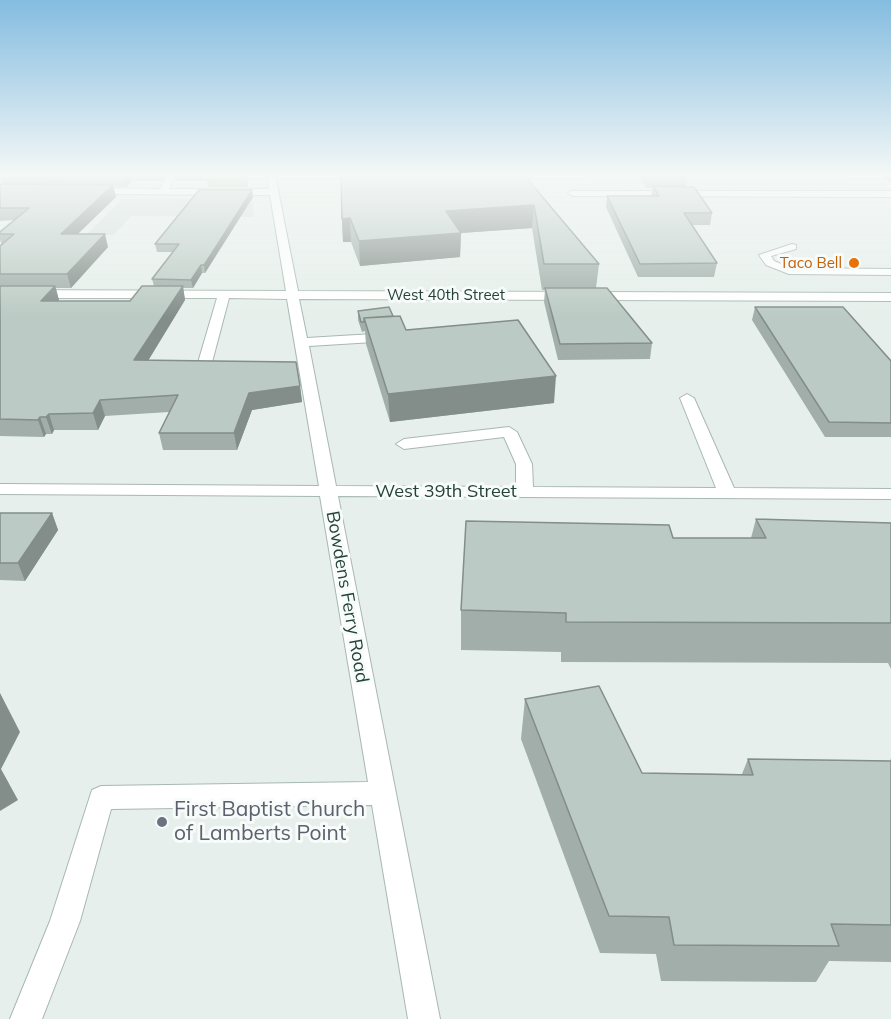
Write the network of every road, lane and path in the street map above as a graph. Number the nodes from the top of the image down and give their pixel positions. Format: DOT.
graph roads {
  1 [pos="279,223"];
  2 [pos="792,248"];
  3 [pos="891,272"];
  4 [pos="0,294"];
  5 [pos="224,295"];
  6 [pos="294,295"];
  7 [pos="891,297"];
  8 [pos="398,336"];
  9 [pos="302,342"];
  10 [pos="204,366"];
  11 [pos="687,398"];
  12 [pos="404,444"];
  13 [pos="0,489"];
  14 [pos="328,491"];
  15 [pos="525,492"];
  16 [pos="727,493"];
  17 [pos="891,494"];
  18 [pos="383,793"];
  19 [pos="26,1019"];
  20 [pos="424,1019"];
  1 -- 6 [label="street, Bowdens Ferry Road"];
  2 -- 3 [label="street"];
  4 -- 5 [label="street, West 40th Street"];
  5 -- 6 [label="street, West 40th Street"];
  5 -- 10 [label="street"];
  6 -- 7 [label="street, West 40th Street"];
  6 -- 9 [label="street, Bowdens Ferry Road"];
  8 -- 9 [label="street"];
  9 -- 14 [label="street, Bowdens Ferry Road"];
  11 -- 16 [label="street"];
  12 -- 15 [label="street"];
  13 -- 14 [label="street, West 39th Street"];
  14 -- 15 [label="street, West 39th Street"];
  14 -- 18 [label="street, Bowdens Ferry Road"];
  15 -- 16 [label="street, West 39th Street"];
  16 -- 17 [label="street, West 39th Street"];
  18 -- 19 [label="street"];
  18 -- 20 [label="street, Bowdens Ferry Road"];
}
